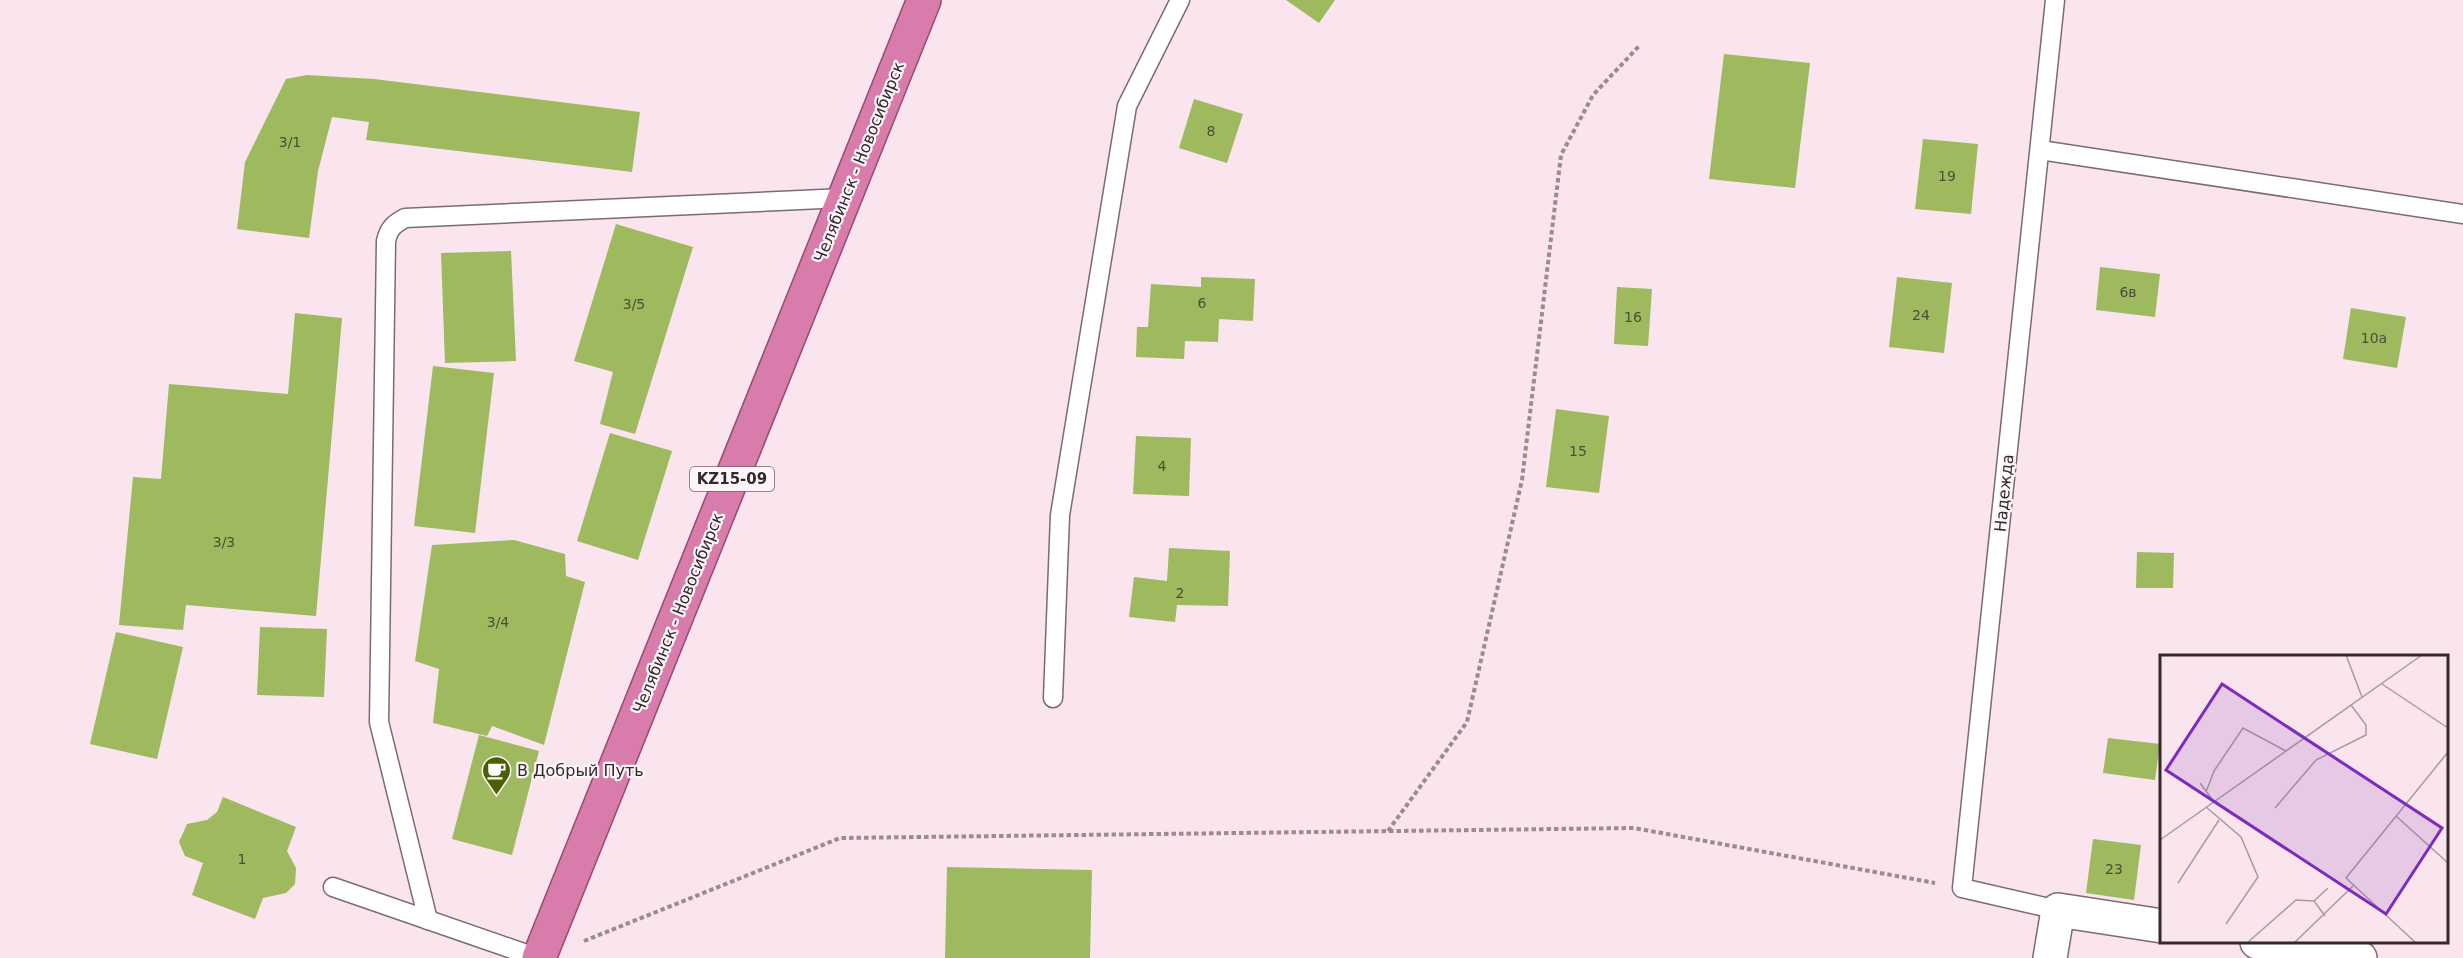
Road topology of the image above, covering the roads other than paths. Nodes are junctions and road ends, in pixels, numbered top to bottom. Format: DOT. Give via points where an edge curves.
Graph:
graph roads {
  1 [pos="924,0"];
  2 [pos="1180,0"];
  3 [pos="2055,0"];
  4 [pos="2040,150"];
  5 [pos="844,198"];
  6 [pos="2463,214"];
  7 [pos="1053,698"];
  8 [pos="333,887"];
  9 [pos="2058,910"];
  10 [pos="428,920"];
  11 [pos="2160,926"];
  12 [pos="2263,943"];
  13 [pos="538,958"];
  14 [pos="2050,958"];
  15 [pos="2360,958"];
  1 -- 5 [label="highway, Челябинск - Новосибирск / KZ15-09"];
  2 -- 7 [label="lane" via="1127,106 1060,515"];
  3 -- 4 [label="lane, Надежда"];
  4 -- 6 [label="lane"];
  4 -- 9 [label="lane, Надежда" via="1962,888"];
  5 -- 10 [label="lane" via="405,219 388,231 380,722"];
  5 -- 13 [label="highway, Челябинск - Новосибирск / KZ15-09"];
  8 -- 10 [label="lane"];
  9 -- 11 [label="street"];
  9 -- 14 [label="street"];
  10 -- 13 [label="lane"];
  12 -- 15 [label="street"];
}
